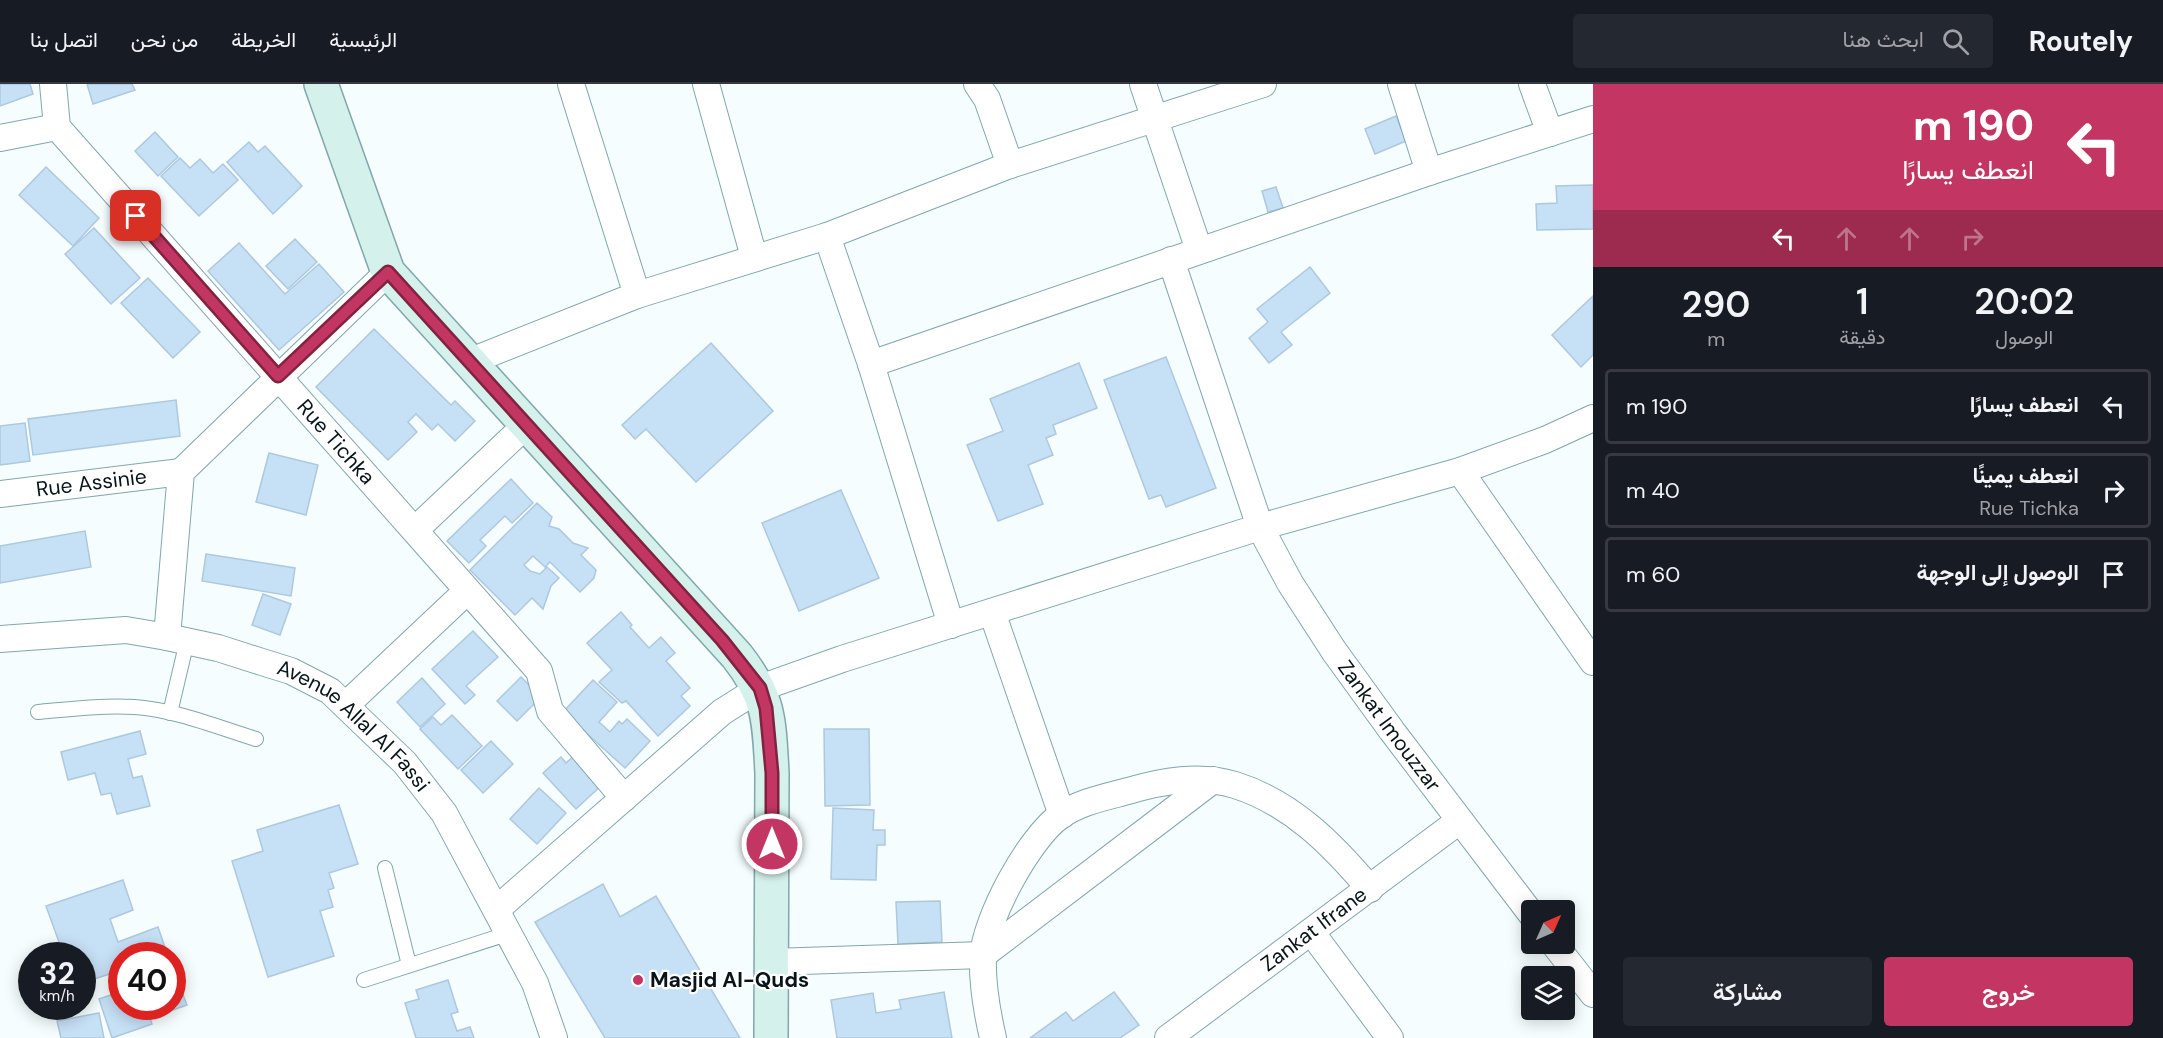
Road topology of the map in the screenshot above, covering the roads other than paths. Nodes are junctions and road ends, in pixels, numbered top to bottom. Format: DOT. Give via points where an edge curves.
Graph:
graph roads {
  1 [pos="53,84"];
  2 [pos="321,84"];
  3 [pos="706,84"];
  4 [pos="977,84"];
  5 [pos="1143,84"];
  6 [pos="1263,84"];
  7 [pos="1401,84"];
  8 [pos="1532,84"];
  9 [pos="576,85"];
  10 [pos="1593,119"];
  11 [pos="1154,120"];
  12 [pos="57,127"];
  13 [pos="1550,133"];
  14 [pos="0,138"];
  15 [pos="1010,165"];
  16 [pos="1429,171"];
  17 [pos="827,236"];
  18 [pos="1198,250"];
  19 [pos="754,257"];
  20 [pos="1171,260"];
  21 [pos="388,272"];
  22 [pos="637,295"];
  23 [pos="471,361"];
  24 [pos="871,363"];
  25 [pos="278,376"];
  26 [pos="1593,418"];
  27 [pos="528,424"];
  28 [pos="1460,471"];
  29 [pos="181,472"];
  30 [pos="0,494"];
  31 [pos="1260,528"];
  32 [pos="415,530"];
  33 [pos="467,591"];
  34 [pos="992,612"];
  35 [pos="951,625"];
  36 [pos="0,639"];
  37 [pos="177,639"];
  38 [pos="1593,662"];
  39 [pos="760,688"];
  40 [pos="346,705"];
  41 [pos="38,712"];
  42 [pos="170,712"];
  43 [pos="256,739"];
  44 [pos="1213,780"];
  45 [pos="624,798"];
  46 [pos="1062,815"];
  47 [pos="1459,821"];
  48 [pos="385,868"];
  49 [pos="1370,889"];
  50 [pos="1521,901"];
  51 [pos="497,909"];
  52 [pos="510,933"];
  53 [pos="1312,933"];
  54 [pos="1562,954"];
  55 [pos="983,955"];
  56 [pos="772,962"];
  57 [pos="409,965"];
  58 [pos="363,980"];
  59 [pos="1593,994"];
  60 [pos="554,1038"];
  61 [pos="771,1038"];
  62 [pos="993,1038"];
  63 [pos="1168,1038"];
  64 [pos="1390,1038"];
  1 -- 12 [label="street"];
  2 -- 21 [label="street"];
  3 -- 19 [label="street"];
  4 -- 15 [label="street" via="987,99"];
  5 -- 11 [label="street"];
  6 -- 11 [label="street"];
  7 -- 16 [label="street"];
  8 -- 13 [label="street"];
  9 -- 22 [label="street"];
  10 -- 13 [label="street"];
  11 -- 15 [label="street"];
  11 -- 18 [label="street"];
  12 -- 14 [label="street"];
  12 -- 25 [label="street, Rue Tichka"];
  13 -- 16 [label="street"];
  15 -- 17 [label="street"];
  16 -- 18 [label="street"];
  17 -- 19 [label="street"];
  17 -- 24 [label="street"];
  18 -- 20 [label="street"];
  19 -- 22 [label="street"];
  20 -- 24 [label="street"];
  20 -- 31 [label="street, Zankat Imouzzar"];
  21 -- 23 [label="street"];
  21 -- 25 [label="street"];
  22 -- 23 [label="street"];
  23 -- 27 [label="street"];
  24 -- 35 [label="street"];
  25 -- 29 [label="street"];
  25 -- 32 [label="street, Rue Tichka"];
  26 -- 28 [label="street"];
  27 -- 32 [label="street"];
  27 -- 39 [label="street" via="737,656"];
  28 -- 31 [label="street"];
  28 -- 38 [label="street"];
  29 -- 30 [label="street, Rue Assinie"];
  29 -- 37 [label="street"];
  31 -- 34 [label="street"];
  31 -- 47 [label="street, Zankat Imouzzar" via="1334,651"];
  32 -- 33 [label="street, Rue Tichka"];
  33 -- 40 [label="street"];
  33 -- 45 [label="street, Rue Tichka" via="539,671 550,711"];
  34 -- 35 [label="street"];
  34 -- 46 [label="street"];
  35 -- 39 [label="street"];
  36 -- 37 [label="street, Avenue Allal Al Fassi" via="126,630"];
  37 -- 40 [label="street, Avenue Allal Al Fassi" via="291,671 330,691"];
  37 -- 42 [label="lane"];
  39 -- 45 [label="street" via="722,712"];
  39 -- 56 [label="street" via="770,733 772,773"];
  40 -- 51 [label="street, Avenue Allal Al Fassi" via="424,784"];
  41 -- 42 [label="lane" via="103,707"];
  42 -- 43 [label="lane"];
  44 -- 46 [label="street" via="1152,784 1104,797"];
  44 -- 49 [label="street" via="1258,794 1295,815 1335,849"];
  44 -- 55 [label="street"];
  45 -- 51 [label="street"];
  46 -- 55 [label="street" via="1048,826 1008,885"];
  47 -- 49 [label="street, Zankat Ifrane"];
  47 -- 50 [label="street, Zankat Imouzzar"];
  48 -- 57 [label="lane"];
  49 -- 53 [label="street, Zankat Ifrane"];
  51 -- 52 [label="street, Avenue Allal Al Fassi"];
  52 -- 57 [label="lane"];
  52 -- 60 [label="street, Avenue Allal Al Fassi" via="535,983"];
  53 -- 63 [label="street, Zankat Ifrane"];
  53 -- 64 [label="street"];
  54 -- 59 [label="street"];
  55 -- 56 [label="street"];
  55 -- 62 [label="street"];
  56 -- 61 [label="street"];
  57 -- 58 [label="lane"];
}
